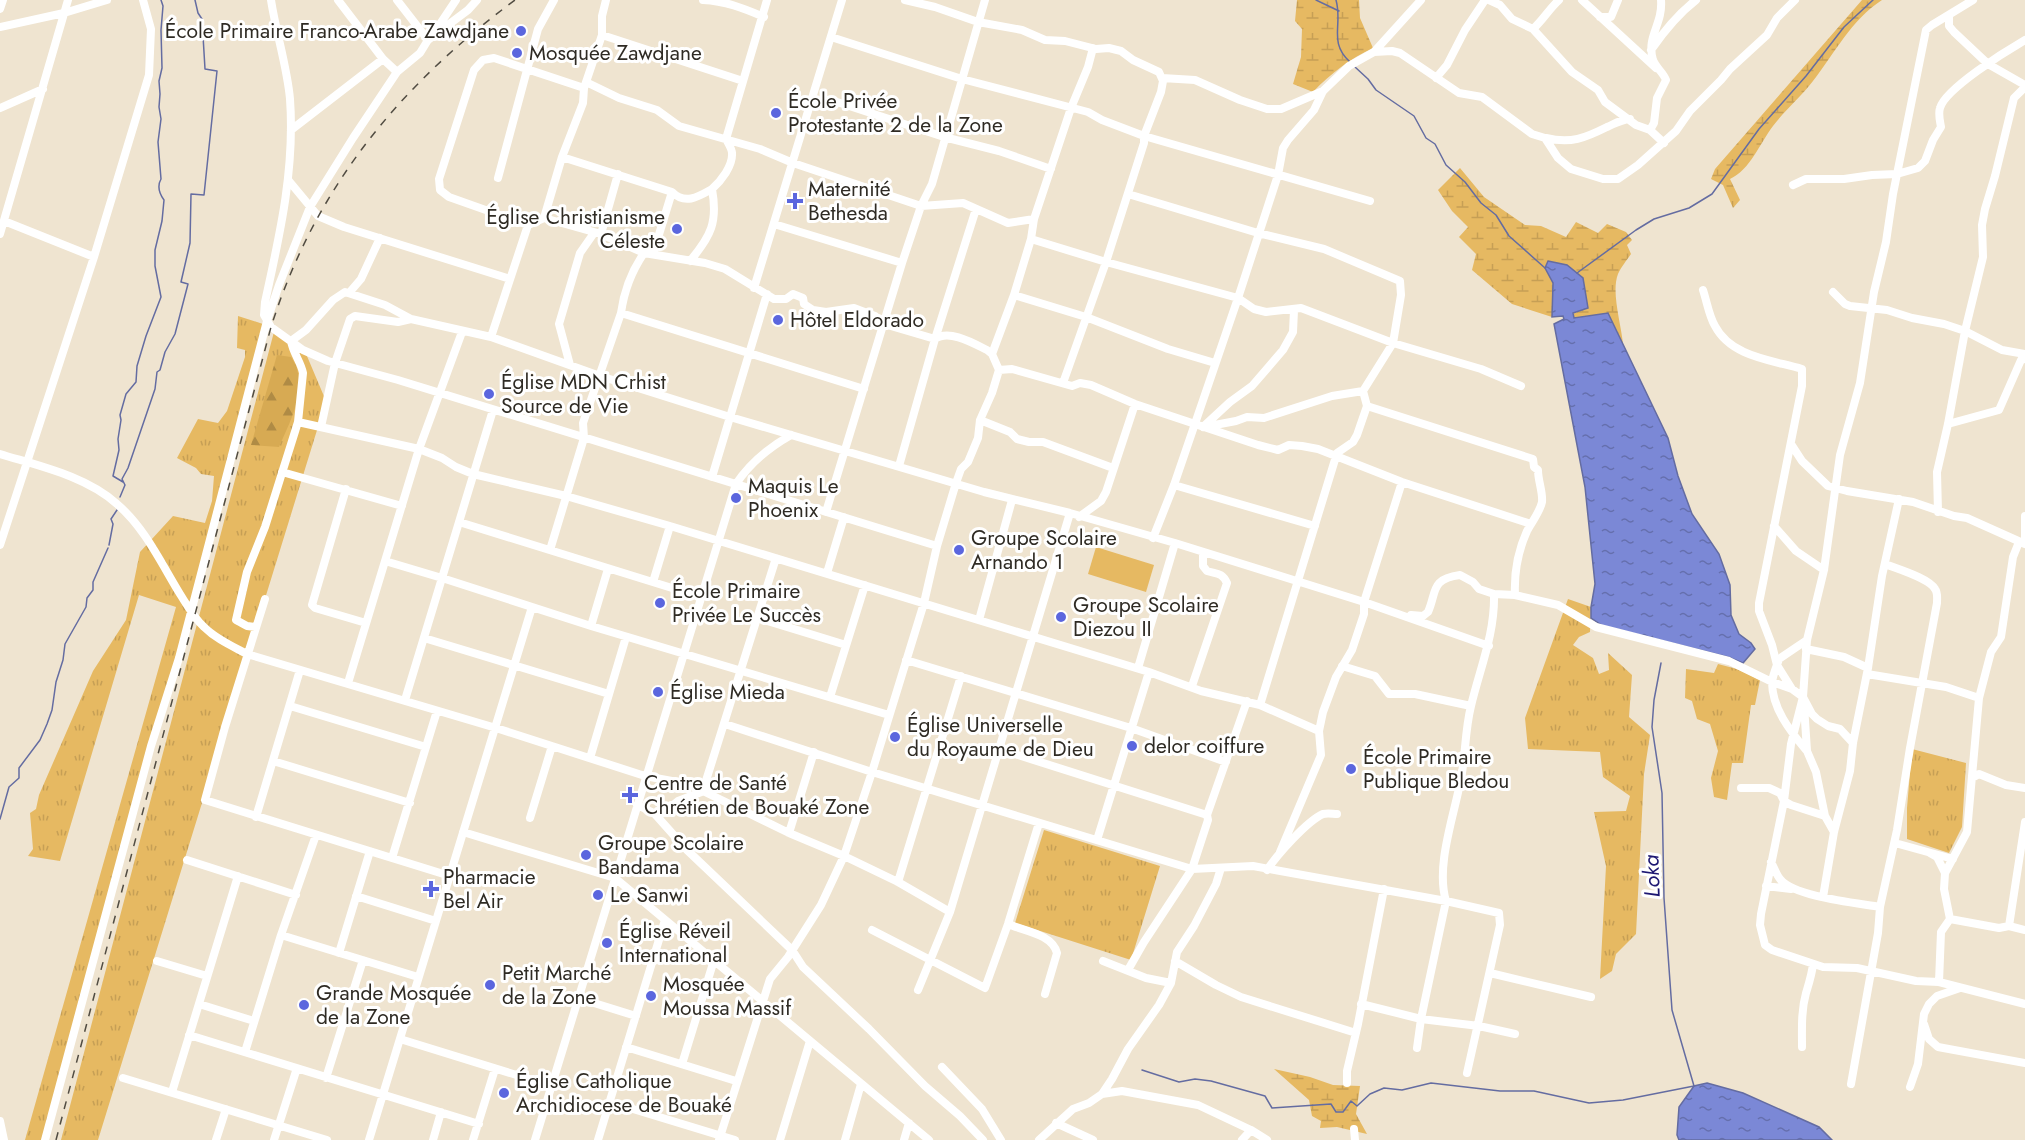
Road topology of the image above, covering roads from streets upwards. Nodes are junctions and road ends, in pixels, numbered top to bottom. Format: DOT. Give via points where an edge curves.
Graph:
graph roads {
  1 [pos="3,0"];
  2 [pos="68,0"];
  3 [pos="107,0"];
  4 [pos="143,0"];
  5 [pos="271,0"];
  6 [pos="338,0"];
  7 [pos="397,0"];
  8 [pos="456,0"];
  9 [pos="477,0"];
  10 [pos="554,0"];
  11 [pos="606,0"];
  12 [pos="703,0"];
  13 [pos="768,0"];
  14 [pos="843,0"];
  15 [pos="905,0"];
  16 [pos="986,0"];
  17 [pos="1421,0"];
  18 [pos="1485,0"];
  19 [pos="1489,0"];
  20 [pos="1559,0"];
  21 [pos="1582,0"];
  22 [pos="1618,0"];
  23 [pos="1661,0"];
  24 [pos="1696,0"];
  25 [pos="1795,0"];
  26 [pos="1973,0"];
  27 [pos="0,9"];
  28 [pos="64,12"];
  29 [pos="1949,15"];
  30 [pos="764,17"];
  31 [pos="1600,17"];
  32 [pos="978,22"];
  33 [pos="0,27"];
  34 [pos="1533,29"];
  35 [pos="602,35"];
  36 [pos="831,37"];
  37 [pos="430,39"];
  38 [pos="2025,40"];
  39 [pos="1093,48"];
  40 [pos="1635,49"];
  41 [pos="1651,50"];
  42 [pos="1374,52"];
  43 [pos="382,59"];
  44 [pos="1988,64"];
  45 [pos="527,69"];
  46 [pos="1658,69"];
  47 [pos="397,72"];
  48 [pos="1162,78"];
  49 [pos="1436,78"];
  50 [pos="962,79"];
  51 [pos="743,81"];
  52 [pos="585,85"];
  53 [pos="2025,86"];
  54 [pos="43,89"];
  55 [pos="1323,91"];
  56 [pos="809,104"];
  57 [pos="0,108"];
  58 [pos="1071,108"];
  59 [pos="1630,119"];
  60 [pos="291,130"];
  61 [pos="1650,130"];
  62 [pos="1144,136"];
  63 [pos="944,137"];
  64 [pos="1545,138"];
  65 [pos="726,139"];
  66 [pos="1664,142"];
  67 [pos="562,157"];
  68 [pos="793,163"];
  69 [pos="1051,169"];
  70 [pos="618,174"];
  71 [pos="1897,174"];
  72 [pos="1278,175"];
  73 [pos="498,178"];
  74 [pos="289,181"];
  75 [pos="1793,185"];
  76 [pos="712,189"];
  77 [pos="672,192"];
  78 [pos="1128,194"];
  79 [pos="1370,201"];
  80 [pos="921,206"];
  81 [pos="310,207"];
  82 [pos="976,209"];
  83 [pos="544,218"];
  84 [pos="1034,219"];
  85 [pos="4,221"];
  86 [pos="774,224"];
  87 [pos="528,225"];
  88 [pos="1258,233"];
  89 [pos="0,234"];
  90 [pos="598,234"];
  91 [pos="380,238"];
  92 [pos="1031,239"];
  93 [pos="644,253"];
  94 [pos="653,254"];
  95 [pos="94,257"];
  96 [pos="690,261"];
  97 [pos="1106,262"];
  98 [pos="902,263"];
  99 [pos="510,279"];
  100 [pos="754,288"];
  101 [pos="1703,290"];
  102 [pos="349,292"];
  103 [pos="1833,292"];
  104 [pos="767,294"];
  105 [pos="1014,295"];
  106 [pos="1238,298"];
  107 [pos="1872,309"];
  108 [pos="1294,310"];
  109 [pos="621,313"];
  110 [pos="1086,317"];
  111 [pos="411,319"];
  112 [pos="267,321"];
  113 [pos="884,324"];
  114 [pos="462,332"];
  115 [pos="1965,332"];
  116 [pos="491,337"];
  117 [pos="935,339"];
  118 [pos="291,341"];
  119 [pos="1393,344"];
  120 [pos="749,354"];
  121 [pos="992,354"];
  122 [pos="2025,354"];
  123 [pos="2025,359"];
  124 [pos="335,363"];
  125 [pos="1215,363"];
  126 [pos="570,365"];
  127 [pos="999,370"];
  128 [pos="600,376"];
  129 [pos="1063,383"];
  130 [pos="1521,386"];
  131 [pos="864,389"];
  132 [pos="1363,391"];
  133 [pos="441,394"];
  134 [pos="1135,404"];
  135 [pos="1367,406"];
  136 [pos="493,410"];
  137 [pos="730,417"];
  138 [pos="980,420"];
  139 [pos="298,422"];
  140 [pos="1948,424"];
  141 [pos="1198,426"];
  142 [pos="321,427"];
  143 [pos="791,435"];
  144 [pos="584,438"];
  145 [pos="1791,444"];
  146 [pos="419,449"];
  147 [pos="845,451"];
  148 [pos="0,454"];
  149 [pos="1336,457"];
  150 [pos="27,462"];
  151 [pos="899,466"];
  152 [pos="1113,468"];
  153 [pos="282,472"];
  154 [pos="473,474"];
  155 [pos="712,477"];
  156 [pos="1402,482"];
  157 [pos="956,483"];
  158 [pos="736,484"];
  159 [pos="1174,485"];
  160 [pos="1836,488"];
  161 [pos="346,489"];
  162 [pos="566,496"];
  163 [pos="1899,499"];
  164 [pos="1012,500"];
  165 [pos="402,506"];
  166 [pos="826,512"];
  167 [pos="1938,512"];
  168 [pos="1070,513"];
  169 [pos="2025,516"];
  170 [pos="844,517"];
  171 [pos="1079,517"];
  172 [pos="459,522"];
  173 [pos="1531,524"];
  174 [pos="670,525"];
  175 [pos="1315,526"];
  176 [pos="1774,526"];
  177 [pos="1153,538"];
  178 [pos="718,540"];
  179 [pos="1175,543"];
  180 [pos="2023,543"];
  181 [pos="0,545"];
  182 [pos="937,546"];
  183 [pos="549,550"];
  184 [pos="1203,552"];
  185 [pos="776,558"];
  186 [pos="385,561"];
  187 [pos="1886,564"];
  188 [pos="608,569"];
  189 [pos="1824,570"];
  190 [pos="827,573"];
  191 [pos="442,578"];
  192 [pos="1514,581"];
  193 [pos="653,582"];
  194 [pos="1298,583"];
  195 [pos="865,585"];
  196 [pos="1497,594"];
  197 [pos="1515,595"];
  198 [pos="701,597"];
  199 [pos="265,599"];
  200 [pos="1364,602"];
  201 [pos="924,603"];
  202 [pos="532,607"];
  203 [pos="191,611"];
  204 [pos="1400,615"];
  205 [pos="758,618"];
  206 [pos="979,620"];
  207 [pos="366,622"];
  208 [pos="591,626"];
  209 [pos="255,627"];
  210 [pos="1034,636"];
  211 [pos="627,637"];
  212 [pos="424,638"];
  213 [pos="846,645"];
  214 [pos="1489,645"];
  215 [pos="1806,645"];
  216 [pos="247,654"];
  217 [pos="684,654"];
  218 [pos="906,660"];
  219 [pos="514,665"];
  220 [pos="1777,665"];
  221 [pos="1342,666"];
  222 [pos="1138,668"];
  223 [pos="300,670"];
  224 [pos="741,671"];
  225 [pos="1868,671"];
  226 [pos="1149,672"];
  227 [pos="961,676"];
  228 [pos="1772,682"];
  229 [pos="1922,682"];
  230 [pos="348,683"];
  231 [pos="1192,686"];
  232 [pos="1792,689"];
  233 [pos="1017,693"];
  234 [pos="609,694"];
  235 [pos="830,697"];
  236 [pos="1803,697"];
  237 [pos="1979,698"];
  238 [pos="405,700"];
  239 [pos="1247,701"];
  240 [pos="1260,705"];
  241 [pos="290,706"];
  242 [pos="1471,706"];
  243 [pos="437,711"];
  244 [pos="889,715"];
  245 [pos="725,724"];
  246 [pos="496,728"];
  247 [pos="1131,728"];
  248 [pos="1319,731"];
  249 [pos="1793,734"];
  250 [pos="1853,743"];
  251 [pos="552,746"];
  252 [pos="426,747"];
  253 [pos="999,749"];
  254 [pos="1807,751"];
  255 [pos="814,752"];
  256 [pos="590,758"];
  257 [pos="273,761"];
  258 [pos="1226,762"];
  259 [pos="872,772"];
  260 [pos="645,776"];
  261 [pos="1972,778"];
  262 [pos="1114,784"];
  263 [pos="1741,788"];
  264 [pos="2025,788"];
  265 [pos="704,789"];
  266 [pos="927,789"];
  267 [pos="1784,801"];
  268 [pos="410,803"];
  269 [pos="638,805"];
  270 [pos="982,806"];
  271 [pos="1337,814"];
  272 [pos="1207,815"];
  273 [pos="1825,816"];
  274 [pos="658,817"];
  275 [pos="256,818"];
  276 [pos="530,818"];
  277 [pos="2025,822"];
  278 [pos="1039,823"];
  279 [pos="463,832"];
  280 [pos="1834,832"];
  281 [pos="789,833"];
  282 [pos="316,835"];
  283 [pos="1097,840"];
  284 [pos="1895,843"];
  285 [pos="1926,850"];
  286 [pos="370,851"];
  287 [pos="1280,852"];
  288 [pos="844,856"];
  289 [pos="392,858"];
  290 [pos="1953,859"];
  291 [pos="187,860"];
  292 [pos="1771,862"];
  293 [pos="1192,868"];
  294 [pos="1221,868"];
  295 [pos="1267,870"];
  296 [pos="1945,873"];
  297 [pos="238,876"];
  298 [pos="450,876"];
  299 [pos="615,878"];
  300 [pos="898,882"];
  301 [pos="1766,886"];
  302 [pos="1384,889"];
  303 [pos="1796,889"];
  304 [pos="296,895"];
  305 [pos="356,896"];
  306 [pos="1823,897"];
  307 [pos="1446,901"];
  308 [pos="1880,907"];
  309 [pos="950,912"];
  310 [pos="1950,919"];
  311 [pos="665,920"];
  312 [pos="436,921"];
  313 [pos="1008,924"];
  314 [pos="2009,926"];
  315 [pos="872,930"];
  316 [pos="2025,930"];
  317 [pos="281,935"];
  318 [pos="792,950"];
  319 [pos="339,953"];
  320 [pos="363,960"];
  321 [pos="714,960"];
  322 [pos="157,961"];
  323 [pos="1103,961"];
  324 [pos="1175,961"];
  325 [pos="930,962"];
  326 [pos="1812,964"];
  327 [pos="1128,970"];
  328 [pos="1871,970"];
  329 [pos="1490,973"];
  330 [pos="207,976"];
  331 [pos="418,977"];
  332 [pos="1939,982"];
  333 [pos="1172,983"];
  334 [pos="1961,987"];
  335 [pos="918,990"];
  336 [pos="1045,994"];
  337 [pos="1591,997"];
  338 [pos="578,998"];
  339 [pos="763,1002"];
  340 [pos="199,1004"];
  341 [pos="1361,1004"];
  342 [pos="2025,1004"];
  343 [pos="636,1016"];
  344 [pos="1421,1019"];
  345 [pos="254,1021"];
  346 [pos="1924,1023"];
  347 [pos="1479,1026"];
  348 [pos="1356,1033"];
  349 [pos="1515,1034"];
  350 [pos="189,1035"];
  351 [pos="400,1039"];
  352 [pos="810,1041"];
  353 [pos="626,1047"];
  354 [pos="1802,1047"];
  355 [pos="1938,1047"];
  356 [pos="1417,1048"];
  357 [pos="1920,1048"];
  358 [pos="245,1052"];
  359 [pos="2025,1062"];
  360 [pos="682,1064"];
  361 [pos="942,1067"];
  362 [pos="297,1068"];
  363 [pos="495,1068"];
  364 [pos="1467,1073"];
  365 [pos="123,1077"];
  366 [pos="326,1078"];
  367 [pos="736,1081"];
  368 [pos="1347,1083"];
  369 [pos="861,1084"];
  370 [pos="1851,1084"];
  371 [pos="552,1086"];
  372 [pos="1910,1088"];
  373 [pos="172,1092"];
  374 [pos="1102,1094"];
  375 [pos="382,1096"];
  376 [pos="610,1101"];
  377 [pos="226,1109"];
  378 [pos="441,1112"];
  379 [pos="0,1121"];
  380 [pos="1056,1123"];
  381 [pos="478,1124"];
  382 [pos="909,1124"];
  383 [pos="279,1125"];
  384 [pos="1354,1129"];
  385 [pos="1251,1130"];
  386 [pos="720,1138"];
  387 [pos="4,1140"];
  388 [pos="45,1140"];
  389 [pos="216,1140"];
  390 [pos="274,1140"];
  391 [pos="327,1140"];
  392 [pos="369,1140"];
  393 [pos="433,1140"];
  394 [pos="474,1140"];
  395 [pos="535,1140"];
  396 [pos="598,1140"];
  397 [pos="735,1140"];
  398 [pos="780,1140"];
  399 [pos="845,1140"];
  400 [pos="904,1140"];
  401 [pos="929,1140"];
  402 [pos="983,1140"];
  403 [pos="1001,1140"];
  404 [pos="1040,1140"];
  405 [pos="1093,1140"];
  406 [pos="1242,1140"];
  407 [pos="1267,1140"];
  408 [pos="1355,1140"];
  1 -- 27 [label="street"];
  2 -- 28 [label="street"];
  3 -- 28 [label="street"];
  4 -- 95 [label="street" via="151,28 149,75"];
  5 -- 60 [label="street" via="290,96"];
  6 -- 43 [label="street"];
  7 -- 37 [label="street"];
  8 -- 37 [label="street"];
  9 -- 37 [label="street"];
  10 -- 45 [label="street" via="538,29"];
  11 -- 35 [label="street"];
  12 -- 30 [label="street" via="738,6"];
  13 -- 30 [label="street"];
  14 -- 36 [label="street"];
  15 -- 32 [label="street"];
  16 -- 32 [label="street"];
  17 -- 42 [label="street"];
  18 -- 49 [label="street"];
  19 -- 34 [label="street" via="1500,5 1512,19"];
  20 -- 34 [label="street"];
  21 -- 31 [label="street"];
  22 -- 31 [label="street" via="1611,17"];
  23 -- 41 [label="street"];
  24 -- 41 [label="street" via="1682,11"];
  25 -- 66 [label="street" via="1767,35 1730,69"];
  26 -- 29 [label="street"];
  28 -- 33 [label="street"];
  28 -- 54 [label="street"];
  29 -- 44 [label="street" via="1949,26"];
  29 -- 71 [label="street" via="1926,30"];
  30 -- 51 [label="street"];
  31 -- 40 [label="street"];
  32 -- 39 [label="street"];
  32 -- 50 [label="street"];
  34 -- 59 [label="street" via="1572,72"];
  35 -- 51 [label="street"];
  35 -- 52 [label="street"];
  36 -- 50 [label="street"];
  36 -- 56 [label="street"];
  37 -- 47 [label="street"];
  38 -- 44 [label="street"];
  39 -- 48 [label="street" via="1121,51 1159,72"];
  39 -- 58 [label="street"];
  40 -- 41 [label="street"];
  40 -- 46 [label="street"];
  41 -- 46 [label="street"];
  42 -- 49 [label="street" via="1400,53"];
  42 -- 55 [label="street" via="1349,66"];
  43 -- 47 [label="street"];
  43 -- 60 [label="street"];
  44 -- 53 [label="street"];
  44 -- 71 [label="street" via="1941,105 1941,127 1925,161 1918,168"];
  45 -- 52 [label="street"];
  45 -- 73 [label="street"];
  45 -- 87 [label="street" via="494,58 478,63 439,185 444,195"];
  46 -- 61 [label="street" via="1666,80 1657,98"];
  47 -- 81 [label="street"];
  48 -- 55 [label="street" via="1195,80 1267,109 1281,110"];
  48 -- 62 [label="street" via="1161,92"];
  49 -- 64 [label="street" via="1459,93 1482,97 1532,134"];
  50 -- 58 [label="street"];
  50 -- 63 [label="street"];
  51 -- 65 [label="street"];
  52 -- 65 [label="street" via="657,110 680,126"];
  52 -- 67 [label="street" via="583,103"];
  53 -- 115 [label="street" via="2014,98 1985,209 1983,257"];
  54 -- 57 [label="street"];
  54 -- 85 [label="street"];
  55 -- 72 [label="street" via="1314,110 1283,148"];
  56 -- 63 [label="street" via="831,100"];
  56 -- 68 [label="street"];
  58 -- 62 [label="street"];
  58 -- 69 [label="street"];
  59 -- 61 [label="street"];
  59 -- 64 [label="street" via="1619,120 1580,139 1561,142"];
  60 -- 74 [label="street"];
  61 -- 66 [label="street"];
  62 -- 72 [label="street"];
  62 -- 78 [label="street"];
  63 -- 69 [label="street"];
  63 -- 80 [label="street" via="932,184"];
  64 -- 66 [label="street" via="1571,169 1611,180 1638,165"];
  65 -- 68 [label="street"];
  65 -- 76 [label="street" via="732,153 729,166"];
  67 -- 70 [label="street"];
  67 -- 83 [label="street"];
  68 -- 80 [label="street"];
  68 -- 86 [label="street"];
  69 -- 84 [label="street"];
  70 -- 77 [label="street"];
  70 -- 90 [label="street"];
  71 -- 75 [label="street" via="1806,179"];
  71 -- 107 [label="street"];
  72 -- 79 [label="street"];
  72 -- 88 [label="street"];
  74 -- 81 [label="street"];
  74 -- 112 [label="street" via="265,302"];
  76 -- 77 [label="street" via="685,200"];
  76 -- 96 [label="street" via="714,222 706,243"];
  77 -- 94 [label="street"];
  78 -- 88 [label="street"];
  78 -- 97 [label="street"];
  80 -- 82 [label="street" via="963,203"];
  80 -- 98 [label="street"];
  81 -- 91 [label="street" via="318,216"];
  81 -- 112 [label="street"];
  82 -- 84 [label="street" via="1008,223"];
  82 -- 117 [label="street"];
  83 -- 87 [label="street"];
  83 -- 90 [label="street"];
  84 -- 92 [label="street"];
  85 -- 89 [label="street"];
  85 -- 95 [label="street"];
  86 -- 98 [label="street"];
  86 -- 100 [label="street"];
  87 -- 99 [label="street"];
  88 -- 106 [label="street"];
  88 -- 119 [label="street" via="1324,249 1400,281"];
  90 -- 93 [label="street"];
  90 -- 126 [label="street" via="580,253 559,324"];
  91 -- 99 [label="street"];
  91 -- 102 [label="street" via="361,279"];
  92 -- 97 [label="street"];
  92 -- 105 [label="street"];
  93 -- 94 [label="street"];
  93 -- 109 [label="street" via="630,279"];
  94 -- 96 [label="street"];
  95 -- 150 [label="street"];
  96 -- 100 [label="street" via="724,269"];
  97 -- 106 [label="street"];
  97 -- 110 [label="street"];
  98 -- 113 [label="street"];
  99 -- 116 [label="street"];
  100 -- 104 [label="street"];
  101 -- 145 [label="street" via="1714,326 1730,344 1758,358 1802,369"];
  102 -- 111 [label="street"];
  102 -- 118 [label="street" via="333,300 319,319"];
  103 -- 107 [label="street" via="1845,304"];
  104 -- 113 [label="street" via="774,299 786,299 794,294 813,310 854,308 876,316"];
  104 -- 120 [label="street"];
  105 -- 110 [label="street"];
  105 -- 121 [label="street"];
  106 -- 108 [label="street" via="1266,312"];
  106 -- 125 [label="street"];
  107 -- 115 [label="street"];
  107 -- 160 [label="street"];
  108 -- 119 [label="street" via="1301,308"];
  108 -- 141 [label="street" via="1293,332 1283,350 1252,386"];
  109 -- 120 [label="street"];
  109 -- 128 [label="street"];
  110 -- 125 [label="street"];
  110 -- 129 [label="street"];
  111 -- 114 [label="street"];
  111 -- 124 [label="street" via="398,322 352,316"];
  112 -- 118 [label="street"];
  112 -- 203 [label="street"];
  113 -- 117 [label="street"];
  113 -- 131 [label="street"];
  114 -- 116 [label="street"];
  114 -- 133 [label="street"];
  115 -- 122 [label="street" via="2002,350"];
  115 -- 140 [label="street"];
  116 -- 126 [label="street"];
  117 -- 121 [label="street" via="950,335"];
  117 -- 151 [label="street"];
  118 -- 124 [label="street" via="317,358"];
  118 -- 139 [label="street" via="303,373"];
  119 -- 130 [label="street" via="1481,369"];
  119 -- 132 [label="street"];
  120 -- 131 [label="street"];
  120 -- 137 [label="street"];
  121 -- 127 [label="street"];
  123 -- 140 [label="street" via="2021,360 1999,410"];
  124 -- 133 [label="street"];
  124 -- 142 [label="street"];
  125 -- 141 [label="street"];
  126 -- 128 [label="street"];
  127 -- 129 [label="street" via="1012,369"];
  127 -- 138 [label="street"];
  128 -- 137 [label="street"];
  128 -- 144 [label="street" via="583,423"];
  129 -- 134 [label="street" via="1091,385"];
  131 -- 147 [label="street"];
  132 -- 135 [label="street"];
  132 -- 141 [label="street" via="1332,396 1264,418 1247,417"];
  133 -- 136 [label="street"];
  133 -- 146 [label="street"];
  134 -- 141 [label="street"];
  134 -- 152 [label="street"];
  135 -- 149 [label="street" via="1356,438"];
  135 -- 173 [label="street" via="1533,459 1542,504"];
  136 -- 144 [label="street"];
  136 -- 154 [label="street"];
  137 -- 143 [label="street"];
  137 -- 155 [label="street"];
  138 -- 152 [label="street" via="1010,432 1017,439 1043,442"];
  138 -- 157 [label="street" via="978,438"];
  139 -- 142 [label="street"];
  139 -- 153 [label="street"];
  140 -- 167 [label="street" via="1937,472"];
  141 -- 149 [label="street" via="1278,450 1302,446"];
  141 -- 159 [label="street"];
  142 -- 146 [label="street"];
  143 -- 147 [label="street"];
  143 -- 158 [label="street" via="748,466"];
  144 -- 155 [label="street"];
  144 -- 162 [label="street"];
  145 -- 160 [label="street" via="1820,481"];
  145 -- 176 [label="street"];
  146 -- 154 [label="street"];
  146 -- 165 [label="street"];
  147 -- 151 [label="street"];
  147 -- 166 [label="street"];
  148 -- 150 [label="street"];
  149 -- 156 [label="street"];
  149 -- 175 [label="street"];
  150 -- 181 [label="street"];
  150 -- 203 [label="street" via="80,481 117,503 143,533"];
  151 -- 157 [label="street"];
  152 -- 171 [label="street" via="1101,501"];
  153 -- 161 [label="street"];
  153 -- 209 [label="street" via="247,572 236,620"];
  154 -- 162 [label="street"];
  154 -- 172 [label="street"];
  155 -- 158 [label="street"];
  156 -- 173 [label="street"];
  156 -- 200 [label="street"];
  157 -- 164 [label="street"];
  157 -- 182 [label="street"];
  158 -- 166 [label="street"];
  158 -- 178 [label="street"];
  159 -- 175 [label="street"];
  159 -- 177 [label="street"];
  160 -- 163 [label="street"];
  160 -- 189 [label="street"];
  161 -- 165 [label="street"];
  161 -- 207 [label="street" via="312,605"];
  162 -- 174 [label="street"];
  162 -- 183 [label="street"];
  163 -- 167 [label="street"];
  163 -- 187 [label="street"];
  164 -- 168 [label="street"];
  164 -- 206 [label="street"];
  165 -- 186 [label="street"];
  166 -- 170 [label="street"];
  167 -- 180 [label="street" via="1978,521"];
  168 -- 171 [label="street"];
  168 -- 210 [label="street"];
  169 -- 180 [label="street"];
  170 -- 182 [label="street"];
  170 -- 190 [label="street"];
  171 -- 177 [label="street"];
  172 -- 183 [label="street"];
  172 -- 191 [label="street"];
  173 -- 192 [label="street"];
  174 -- 178 [label="street"];
  174 -- 193 [label="street"];
  175 -- 194 [label="street"];
  176 -- 189 [label="street" via="1796,551"];
  176 -- 220 [label="street" via="1759,611"];
  177 -- 179 [label="street"];
  178 -- 185 [label="street"];
  178 -- 198 [label="street"];
  179 -- 184 [label="street"];
  179 -- 222 [label="street"];
  180 -- 237 [label="street" via="2013,557 2001,637 1991,652"];
  182 -- 201 [label="street"];
  183 -- 188 [label="street"];
  184 -- 194 [label="street"];
  184 -- 231 [label="street" via="1203,566 1207,571 1217,572 1227,583"];
  185 -- 190 [label="street"];
  185 -- 205 [label="street"];
  186 -- 191 [label="street"];
  186 -- 207 [label="street"];
  187 -- 225 [label="street"];
  187 -- 229 [label="street" via="1934,585 1937,592"];
  188 -- 193 [label="street"];
  188 -- 208 [label="street"];
  189 -- 215 [label="street"];
  190 -- 195 [label="street"];
  191 -- 202 [label="street"];
  191 -- 212 [label="street"];
  192 -- 196 [label="street"];
  192 -- 197 [label="street"];
  193 -- 198 [label="street"];
  194 -- 200 [label="street"];
  194 -- 240 [label="street"];
  195 -- 201 [label="street"];
  195 -- 213 [label="street"];
  196 -- 197 [label="street"];
  196 -- 204 [label="street" via="1479,589 1464,576 1454,575 1435,586 1428,612 1423,616"];
  196 -- 214 [label="street"];
  197 -- 228 [label="street" via="1558,605 1596,627 1729,661"];
  198 -- 217 [label="street"];
  199 -- 209 [label="street"];
  200 -- 204 [label="street"];
  200 -- 221 [label="street" via="1361,627"];
  201 -- 206 [label="street"];
  201 -- 218 [label="street"];
  202 -- 208 [label="street"];
  202 -- 219 [label="street"];
  203 -- 216 [label="street" via="215,636"];
  203 -- 388 [label="street"];
  204 -- 214 [label="street"];
  205 -- 213 [label="street"];
  205 -- 224 [label="street"];
  206 -- 210 [label="street"];
  207 -- 230 [label="street"];
  208 -- 211 [label="street"];
  209 -- 216 [label="street"];
  210 -- 222 [label="street"];
  210 -- 233 [label="street"];
  211 -- 217 [label="street"];
  211 -- 234 [label="street"];
  212 -- 219 [label="street"];
  212 -- 238 [label="street"];
  213 -- 235 [label="street"];
  214 -- 242 [label="street"];
  215 -- 220 [label="street" via="1783,655"];
  215 -- 225 [label="street" via="1844,657"];
  215 -- 236 [label="street"];
  216 -- 223 [label="street"];
  216 -- 275 [label="street" via="204,799"];
  217 -- 224 [label="street"];
  217 -- 260 [label="street"];
  218 -- 227 [label="street"];
  218 -- 244 [label="street"];
  219 -- 234 [label="street"];
  219 -- 246 [label="street"];
  220 -- 228 [label="street"];
  220 -- 232 [label="street"];
  221 -- 242 [label="street" via="1375,676 1389,694 1415,694"];
  221 -- 248 [label="street"];
  222 -- 226 [label="street"];
  223 -- 230 [label="street"];
  223 -- 241 [label="street"];
  224 -- 235 [label="street"];
  224 -- 245 [label="street"];
  225 -- 229 [label="street"];
  225 -- 250 [label="street"];
  226 -- 231 [label="street"];
  226 -- 247 [label="street"];
  227 -- 233 [label="street"];
  227 -- 266 [label="street"];
  228 -- 232 [label="street"];
  228 -- 249 [label="street" via="1778,709"];
  229 -- 237 [label="street"];
  229 -- 284 [label="street"];
  230 -- 238 [label="street"];
  231 -- 239 [label="street"];
  232 -- 236 [label="street"];
  233 -- 247 [label="street"];
  233 -- 253 [label="street"];
  234 -- 256 [label="street"];
  235 -- 244 [label="street"];
  236 -- 249 [label="street"];
  236 -- 250 [label="street" via="1816,719 1840,729"];
  236 -- 254 [label="street"];
  237 -- 261 [label="street"];
  238 -- 243 [label="street"];
  239 -- 240 [label="street"];
  239 -- 258 [label="street"];
  240 -- 248 [label="street"];
  241 -- 252 [label="street"];
  241 -- 257 [label="street"];
  242 -- 307 [label="street" via="1465,760 1442,871"];
  243 -- 246 [label="street"];
  243 -- 252 [label="street"];
  244 -- 259 [label="street"];
  245 -- 255 [label="street"];
  245 -- 265 [label="street"];
  246 -- 251 [label="street"];
  246 -- 279 [label="street"];
  247 -- 258 [label="street"];
  247 -- 262 [label="street"];
  248 -- 287 [label="street" via="1321,755"];
  249 -- 254 [label="street"];
  249 -- 267 [label="street"];
  250 -- 280 [label="street"];
  251 -- 256 [label="street"];
  251 -- 276 [label="street"];
  252 -- 268 [label="street"];
  253 -- 262 [label="street"];
  253 -- 270 [label="street"];
  254 -- 273 [label="street" via="1816,772"];
  255 -- 259 [label="street"];
  255 -- 281 [label="street"];
  256 -- 260 [label="street"];
  257 -- 268 [label="street"];
  257 -- 275 [label="street"];
  258 -- 272 [label="street"];
  259 -- 266 [label="street"];
  259 -- 288 [label="street"];
  260 -- 265 [label="street"];
  260 -- 269 [label="street"];
  261 -- 264 [label="street" via="1979,774"];
  261 -- 290 [label="street" via="1966,832"];
  262 -- 272 [label="street"];
  262 -- 283 [label="street"];
  263 -- 267 [label="street" via="1769,788 1780,793"];
  265 -- 274 [label="street" via="678,801"];
  265 -- 281 [label="street" via="709,796"];
  266 -- 270 [label="street"];
  266 -- 300 [label="street"];
  267 -- 273 [label="street"];
  267 -- 292 [label="street"];
  268 -- 289 [label="street"];
  269 -- 274 [label="street"];
  269 -- 299 [label="street"];
  270 -- 278 [label="street"];
  270 -- 309 [label="street"];
  271 -- 287 [label="street" via="1323,814"];
  272 -- 293 [label="street"];
  273 -- 280 [label="street"];
  274 -- 318 [label="street"];
  275 -- 282 [label="street"];
  277 -- 314 [label="street"];
  278 -- 283 [label="street"];
  278 -- 313 [label="street"];
  279 -- 298 [label="street"];
  279 -- 299 [label="street"];
  280 -- 306 [label="street"];
  281 -- 288 [label="street"];
  282 -- 286 [label="street"];
  282 -- 304 [label="street"];
  283 -- 293 [label="street"];
  284 -- 285 [label="street"];
  284 -- 308 [label="street"];
  285 -- 290 [label="street"];
  285 -- 296 [label="street" via="1937,857"];
  286 -- 289 [label="street"];
  286 -- 305 [label="street"];
  287 -- 295 [label="street"];
  288 -- 300 [label="street"];
  288 -- 318 [label="street" via="821,906"];
  289 -- 298 [label="street"];
  290 -- 296 [label="street"];
  291 -- 297 [label="street"];
  292 -- 301 [label="street"];
  292 -- 303 [label="street" via="1780,879"];
  293 -- 294 [label="street"];
  293 -- 327 [label="street"];
  294 -- 295 [label="street" via="1253,866"];
  294 -- 324 [label="street"];
  295 -- 302 [label="street"];
  296 -- 310 [label="street"];
  297 -- 304 [label="street"];
  297 -- 330 [label="street"];
  298 -- 312 [label="street"];
  299 -- 311 [label="street"];
  299 -- 338 [label="street"];
  300 -- 309 [label="street"];
  301 -- 303 [label="street"];
  301 -- 326 [label="street" via="1760,925 1765,945"];
  302 -- 307 [label="street"];
  302 -- 341 [label="street"];
  303 -- 306 [label="street"];
  304 -- 317 [label="street"];
  305 -- 312 [label="street"];
  305 -- 319 [label="street"];
  306 -- 308 [label="street"];
  307 -- 329 [label="street" via="1499,914"];
  307 -- 344 [label="street"];
  308 -- 328 [label="street"];
  309 -- 325 [label="street"];
  310 -- 314 [label="street" via="1999,928"];
  310 -- 332 [label="street" via="1941,932"];
  311 -- 321 [label="street"];
  311 -- 343 [label="street"];
  312 -- 331 [label="street"];
  313 -- 325 [label="street" via="985,988"];
  313 -- 336 [label="street" via="1056,946 1056,960"];
  314 -- 316 [label="street"];
  315 -- 325 [label="street"];
  317 -- 319 [label="street"];
  317 -- 345 [label="street"];
  318 -- 339 [label="street" via="770,979"];
  318 -- 402 [label="street" via="803,967"];
  319 -- 320 [label="street"];
  320 -- 331 [label="street"];
  320 -- 366 [label="street"];
  321 -- 339 [label="street"];
  321 -- 360 [label="street"];
  322 -- 330 [label="street"];
  323 -- 327 [label="street"];
  324 -- 333 [label="street"];
  324 -- 348 [label="street" via="1240,997"];
  325 -- 335 [label="street"];
  326 -- 328 [label="street"];
  326 -- 354 [label="street" via="1802,1019"];
  327 -- 333 [label="street"];
  328 -- 332 [label="street" via="1916,981"];
  328 -- 370 [label="street"];
  329 -- 337 [label="street"];
  329 -- 347 [label="street"];
  330 -- 340 [label="street"];
  331 -- 351 [label="street"];
  332 -- 334 [label="street"];
  333 -- 374 [label="street"];
  334 -- 342 [label="street"];
  334 -- 346 [label="street" via="1937,996 1924,1014"];
  338 -- 343 [label="street"];
  338 -- 371 [label="street"];
  339 -- 352 [label="street"];
  339 -- 367 [label="street"];
  340 -- 345 [label="street"];
  340 -- 350 [label="street"];
  341 -- 344 [label="street"];
  341 -- 348 [label="street"];
  343 -- 353 [label="street"];
  344 -- 347 [label="street"];
  344 -- 356 [label="street"];
  345 -- 358 [label="street"];
  346 -- 355 [label="street" via="1929,1039"];
  346 -- 357 [label="street"];
  347 -- 349 [label="street"];
  347 -- 364 [label="street"];
  348 -- 368 [label="street"];
  350 -- 358 [label="street"];
  350 -- 373 [label="street"];
  351 -- 363 [label="street"];
  351 -- 375 [label="street"];
  352 -- 369 [label="street"];
  352 -- 398 [label="street"];
  353 -- 360 [label="street"];
  353 -- 376 [label="street"];
  355 -- 357 [label="street"];
  355 -- 359 [label="street"];
  357 -- 372 [label="street"];
  358 -- 362 [label="street"];
  360 -- 367 [label="street"];
  361 -- 403 [label="street" via="982,1109"];
  362 -- 366 [label="street"];
  362 -- 383 [label="street"];
  363 -- 371 [label="street"];
  363 -- 381 [label="street"];
  365 -- 373 [label="street"];
  366 -- 375 [label="street"];
  367 -- 386 [label="street"];
  369 -- 382 [label="street"];
  369 -- 399 [label="street"];
  371 -- 395 [label="street"];
  373 -- 377 [label="street"];
  374 -- 380 [label="street"];
  374 -- 385 [label="street" via="1122,1091 1198,1105"];
  375 -- 378 [label="street"];
  375 -- 392 [label="street"];
  376 -- 386 [label="street"];
  376 -- 396 [label="street"];
  377 -- 383 [label="street"];
  377 -- 389 [label="street"];
  378 -- 381 [label="street"];
  378 -- 393 [label="street"];
  379 -- 387 [label="street"];
  380 -- 404 [label="street"];
  380 -- 405 [label="street"];
  381 -- 394 [label="street"];
  382 -- 400 [label="street"];
  382 -- 401 [label="street"];
  383 -- 390 [label="street"];
  383 -- 391 [label="street"];
  384 -- 408 [label="street"];
  385 -- 406 [label="street"];
  385 -- 407 [label="street"];
  386 -- 397 [label="street"];
}
